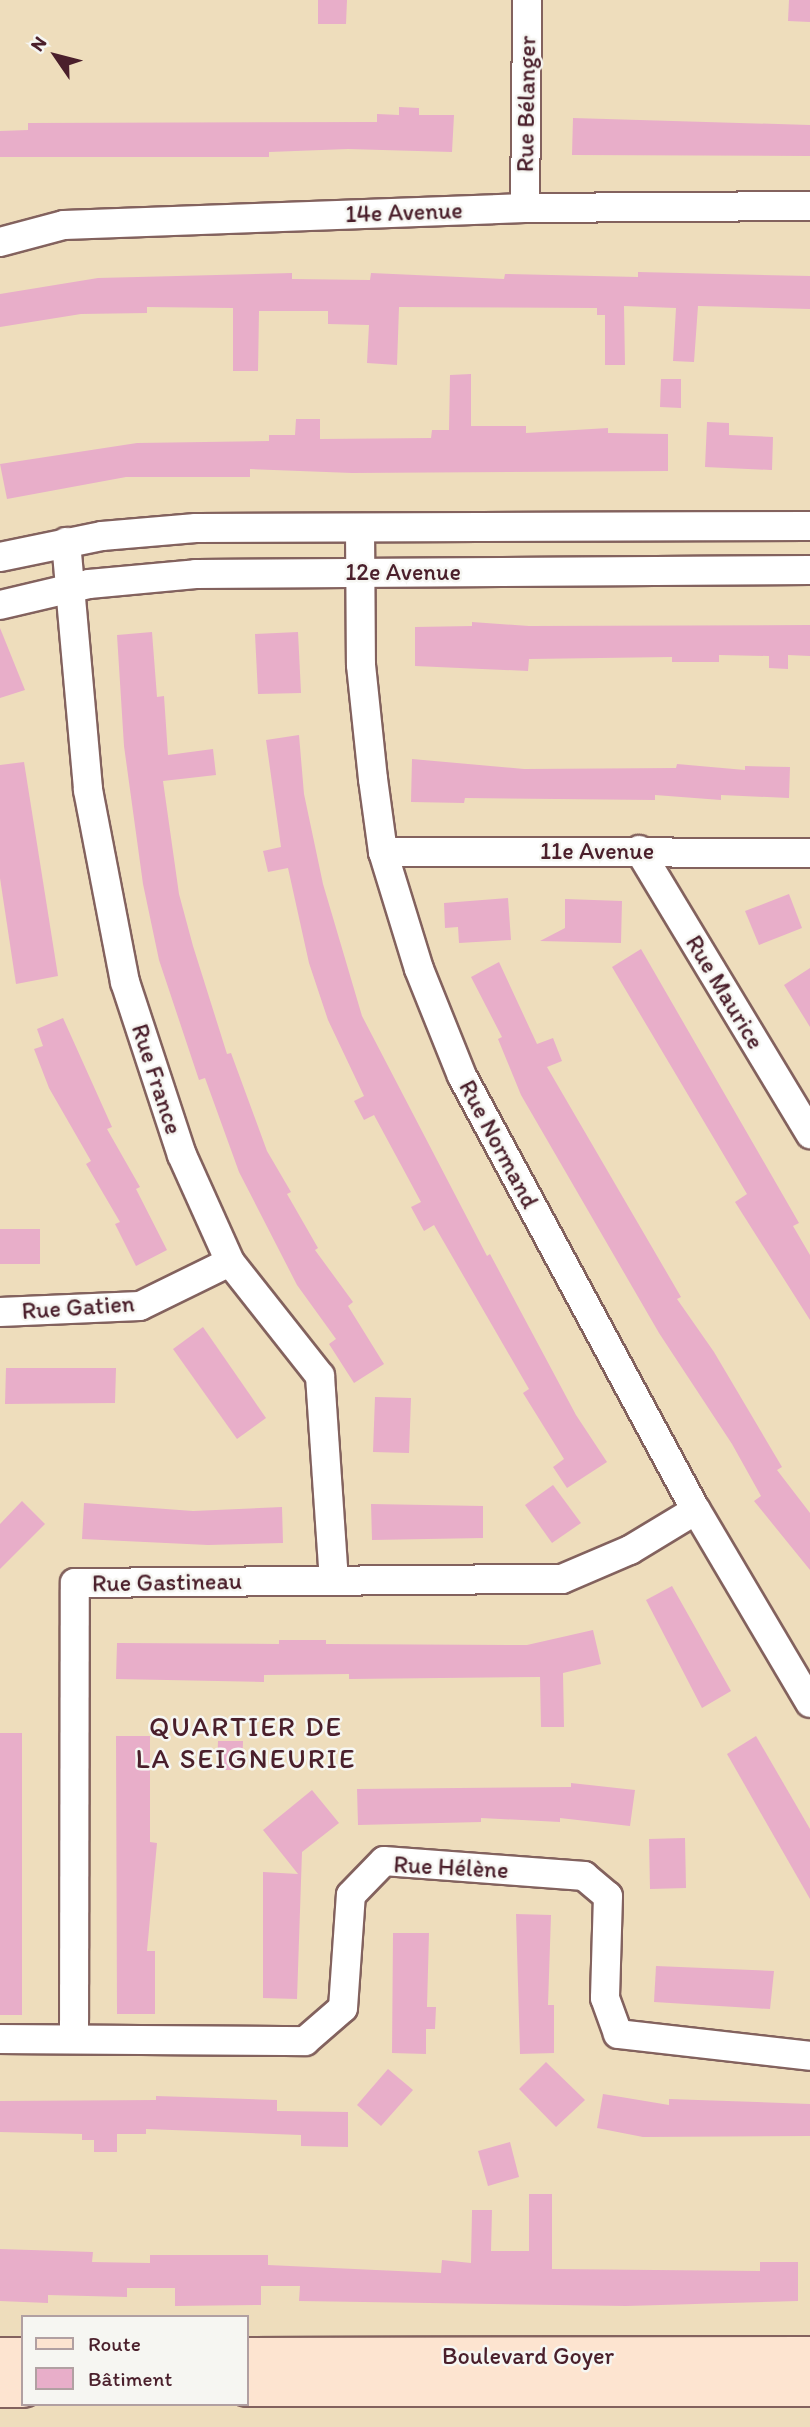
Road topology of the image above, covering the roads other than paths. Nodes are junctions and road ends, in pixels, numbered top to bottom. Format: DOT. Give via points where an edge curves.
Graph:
graph roads {
  1 [pos="527,0"];
  2 [pos="810,206"];
  3 [pos="525,208"];
  4 [pos="0,242"];
  5 [pos="810,526"];
  6 [pos="360,528"];
  7 [pos="66,542"];
  8 [pos="0,557"];
  9 [pos="810,570"];
  10 [pos="358,572"];
  11 [pos="70,587"];
  12 [pos="0,605"];
  13 [pos="639,850"];
  14 [pos="383,852"];
  15 [pos="810,853"];
  16 [pos="810,1134"];
  17 [pos="230,1262"];
  18 [pos="0,1312"];
  19 [pos="696,1510"];
  20 [pos="334,1580"];
  21 [pos="810,1703"];
  22 [pos="74,2037"];
  23 [pos="0,2039"];
  24 [pos="810,2056"];
  25 [pos="810,2356"];
  26 [pos="0,2357"];
  27 [pos="21,2357"];
  28 [pos="248,2357"];
  29 [pos="248,2387"];
  30 [pos="810,2387"];
  31 [pos="0,2388"];
  32 [pos="21,2388"];
  1 -- 3 [label="street, Rue Bélanger"];
  2 -- 3 [label="street, 14e Avenue"];
  3 -- 4 [label="street, 14e Avenue" via="64,225"];
  5 -- 6 [label="street, 12e Avenue"];
  6 -- 7 [label="street, 12e Avenue" via="196,528"];
  6 -- 10 [label="street, Rue Normand"];
  7 -- 8 [label="street, 12e Avenue"];
  7 -- 11 [label="street, Rue France"];
  9 -- 10 [label="street, 12e Avenue"];
  10 -- 11 [label="street, 12e Avenue" via="196,574"];
  10 -- 14 [label="street, Rue Normand" via="361,665"];
  11 -- 12 [label="street, 12e Avenue"];
  11 -- 17 [label="street, Rue France" via="88,790 125,982 181,1155"];
  13 -- 14 [label="street, 11e Avenue"];
  13 -- 15 [label="street, 11e Avenue"];
  13 -- 16 [label="street, Rue Maurice"];
  14 -- 19 [label="street, Rue Normand" via="419,969 462,1076"];
  17 -- 18 [label="street, Rue Gatien" via="140,1306"];
  17 -- 20 [label="street, Rue France" via="320,1377"];
  19 -- 20 [label="street, Rue Gastineau" via="630,1550 562,1579"];
  19 -- 21 [label="street, Rue Normand"];
  20 -- 22 [label="street, Rue Gastineau" via="75,1583"];
  22 -- 23 [label="street, Rue Hélène"];
  22 -- 24 [label="street, Rue Hélène" via="305,2040 343,2008 351,1895 384,1861 584,1876 608,1896 605,1998 618,2034"];
  25 -- 28 [label="street, Boulevard Goyer"];
  26 -- 27 [label="street"];
  29 -- 30 [label="street, Boulevard Goyer"];
  31 -- 32 [label="street"];
}
